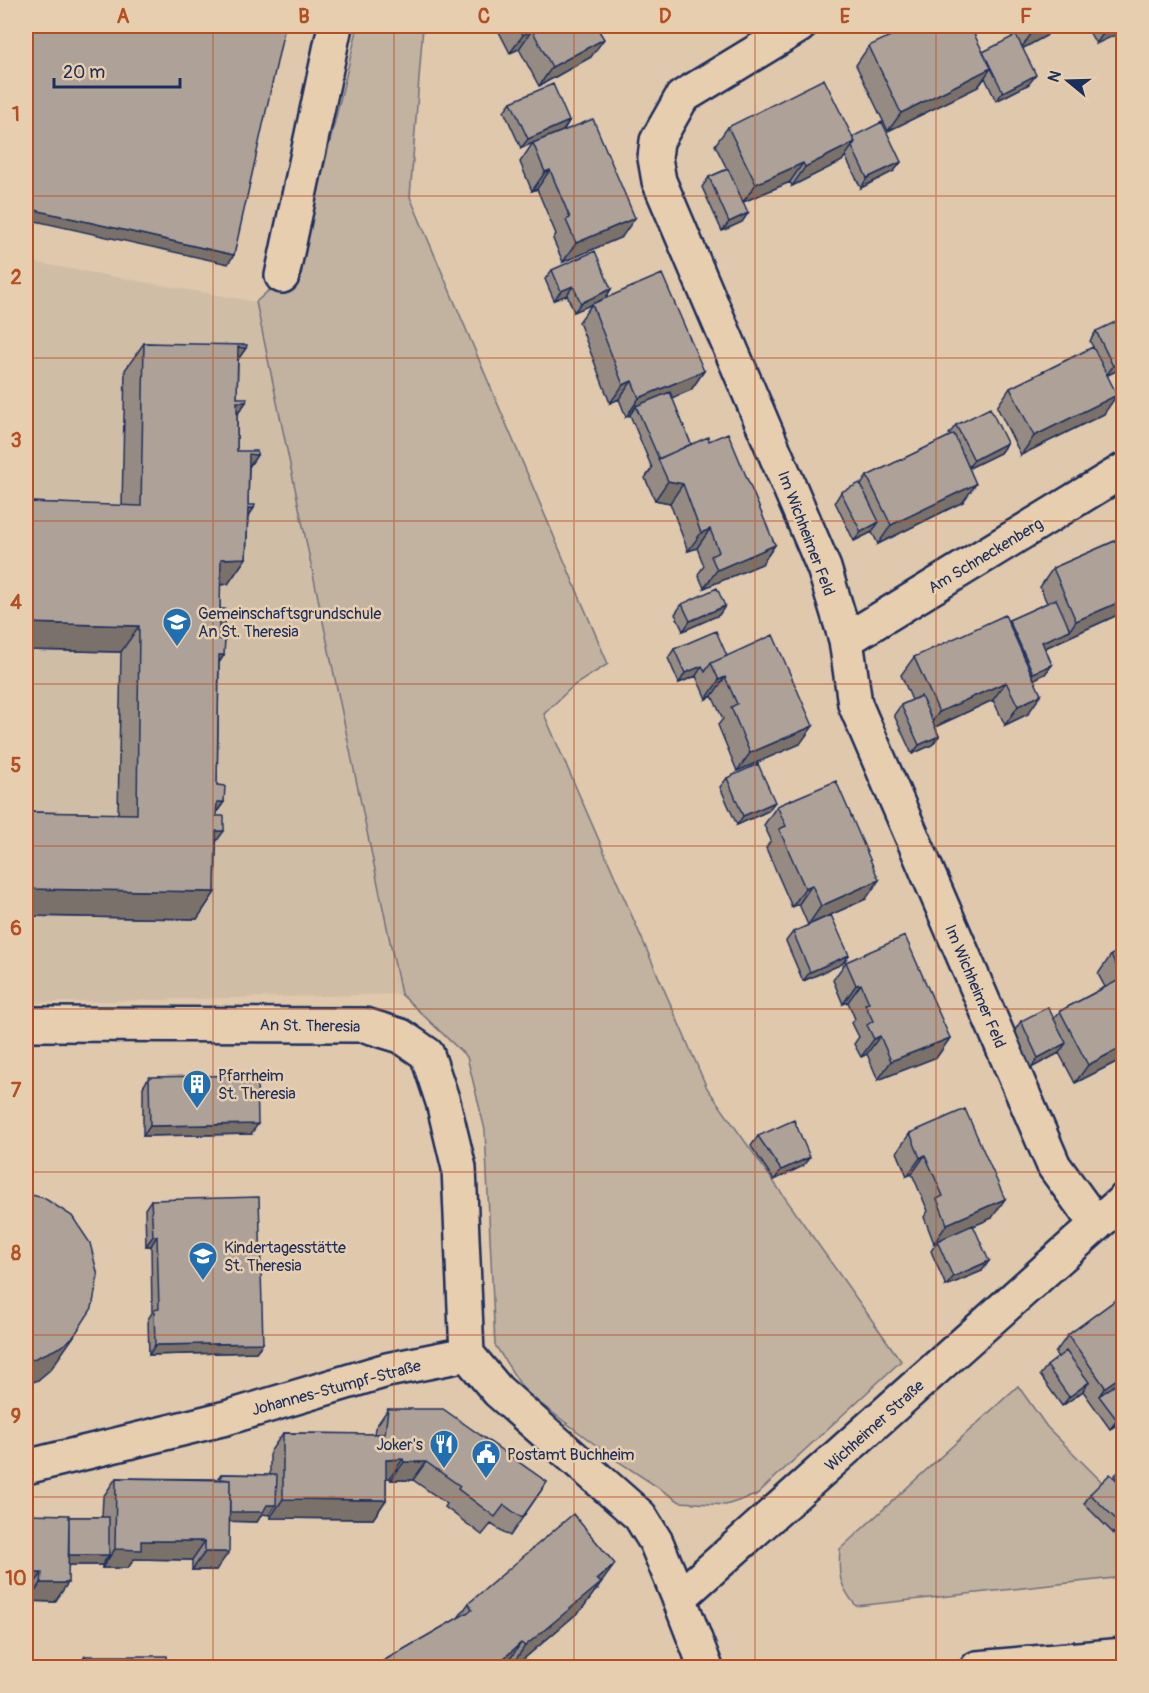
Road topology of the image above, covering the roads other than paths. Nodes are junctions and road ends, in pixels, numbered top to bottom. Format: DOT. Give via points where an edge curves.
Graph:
graph roads {
  1 [pos="335,26"];
  2 [pos="799,26"];
  3 [pos="282,276"];
  4 [pos="1124,470"];
  5 [pos="846,640"];
  6 [pos="26,1024"];
  7 [pos="1124,1200"];
  8 [pos="1096,1224"];
  9 [pos="467,1354"];
  10 [pos="26,1467"];
  11 [pos="680,1598"];
  12 [pos="1124,1655"];
  13 [pos="706,1668"];
  14 [pos="977,1668"];
  1 -- 3 [label="street"];
  2 -- 5 [label="street, Im Wichheimer Feld" via="682,97 657,141 655,158 659,181 824,568"];
  4 -- 5 [label="street, Am Schneckenberg"];
  5 -- 8 [label="street, Im Wichheimer Feld" via="855,704 1054,1166"];
  6 -- 9 [label="street, An St. Theresia" via="365,1025 401,1036 426,1054 459,1168"];
  7 -- 8 [label="street, Wichheimer Straße"];
  8 -- 11 [label="street, Wichheimer Straße"];
  9 -- 10 [label="street, Johannes-Stumpf-Straße" via="387,1370 226,1418"];
  9 -- 11 [label="street" via="498,1391 640,1516"];
  11 -- 13 [label="street"];
  12 -- 14 [label="street"];
}
